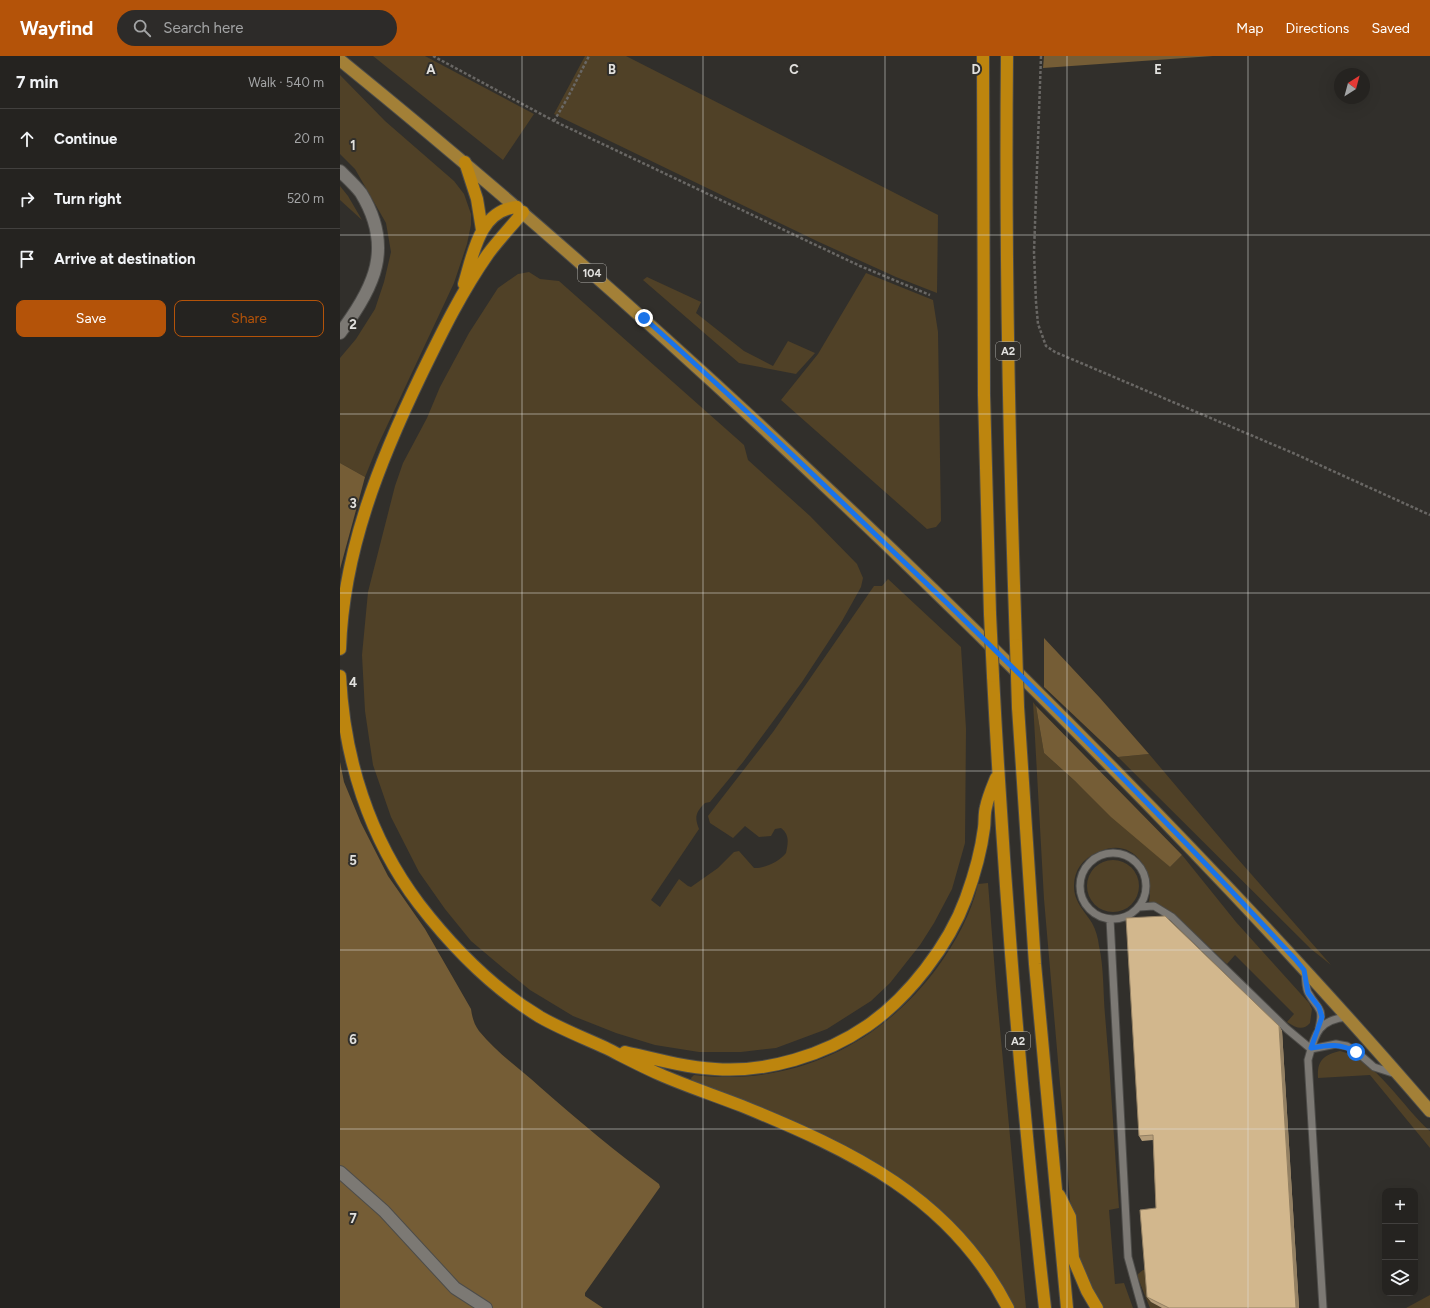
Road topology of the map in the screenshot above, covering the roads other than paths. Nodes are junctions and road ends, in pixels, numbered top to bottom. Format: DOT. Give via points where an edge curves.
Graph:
graph roads {
  1 [pos="983,56"];
  2 [pos="1007,56"];
  3 [pos="340,60"];
  4 [pos="464,162"];
  5 [pos="340,171"];
  6 [pos="520,210"];
  7 [pos="482,230"];
  8 [pos="461,296"];
  9 [pos="340,333"];
  10 [pos="340,649"];
  11 [pos="340,676"];
  12 [pos="998,773"];
  13 [pos="1139,907"];
  14 [pos="1110,919"];
  15 [pos="1304,970"];
  16 [pos="1347,1017"];
  17 [pos="1319,1028"];
  18 [pos="605,1048"];
  19 [pos="1311,1048"];
  20 [pos="1399,1075"];
  21 [pos="1430,1111"];
  22 [pos="340,1172"];
  23 [pos="1055,1186"];
  24 [pos="486,1308"];
  25 [pos="1008,1308"];
  26 [pos="1044,1308"];
  27 [pos="1067,1308"];
  28 [pos="1097,1308"];
  29 [pos="1142,1308"];
  30 [pos="1323,1308"];
  1 -- 12 [label="highway, A2, bridge" via="984,395 990,614"];
  2 -- 23 [label="highway, A2, bridge" via="1009,451 1018,707 1035,964"];
  3 -- 4 [label="main road, 104"];
  4 -- 6 [label="main road, 104"];
  4 -- 7 [label="highway" via="477,200"];
  5 -- 9 [label="street" via="360,192 376,223 378,253 372,282 360,307"];
  6 -- 7 [label="highway" via="508,208 499,212"];
  6 -- 8 [label="highway"];
  6 -- 15 [label="main road, 104" via="728,393 956,610 1192,849"];
  7 -- 8 [label="highway"];
  8 -- 10 [label="highway" via="403,414 371,490 348,576"];
  11 -- 18 [label="highway" via="341,708 350,758 365,807 388,856 408,889 456,949 510,997 541,1017"];
  12 -- 18 [label="highway" via="986,808 979,858 966,900 950,933 932,961 902,996 867,1026 833,1045 804,1056 748,1068 715,1069 667,1062"];
  12 -- 26 [label="highway, A2" via="1012,970"];
  13 -- 14 [label="lane" via="1131,914"];
  13 -- 14 [label="lane" via="1146,886 1139,866 1120,854 1099,857 1084,871 1081,892 1091,910"];
  13 -- 19 [label="lane" via="1154,906 1172,917 1287,1030"];
  14 -- 29 [label="lane" via="1128,1257"];
  15 -- 16 [label="main road, 104"];
  15 -- 17 [label="lane" via="1308,993 1319,1007 1322,1017"];
  16 -- 17 [label="lane" via="1331,1020"];
  16 -- 20 [label="main road, 104"];
  17 -- 19 [label="lane"];
  18 -- 25 [label="highway" via="660,1075 842,1150 886,1175 926,1204 963,1240 995,1281"];
  19 -- 20 [label="lane" via="1336,1044 1347,1046 1374,1067"];
  19 -- 30 [label="lane" via="1308,1060"];
  20 -- 21 [label="main road, 104"];
  22 -- 24 [label="street" via="384,1211 455,1288"];
  23 -- 27 [label="highway, A2"];
  23 -- 28 [label="highway" via="1070,1217 1073,1258"];
}
